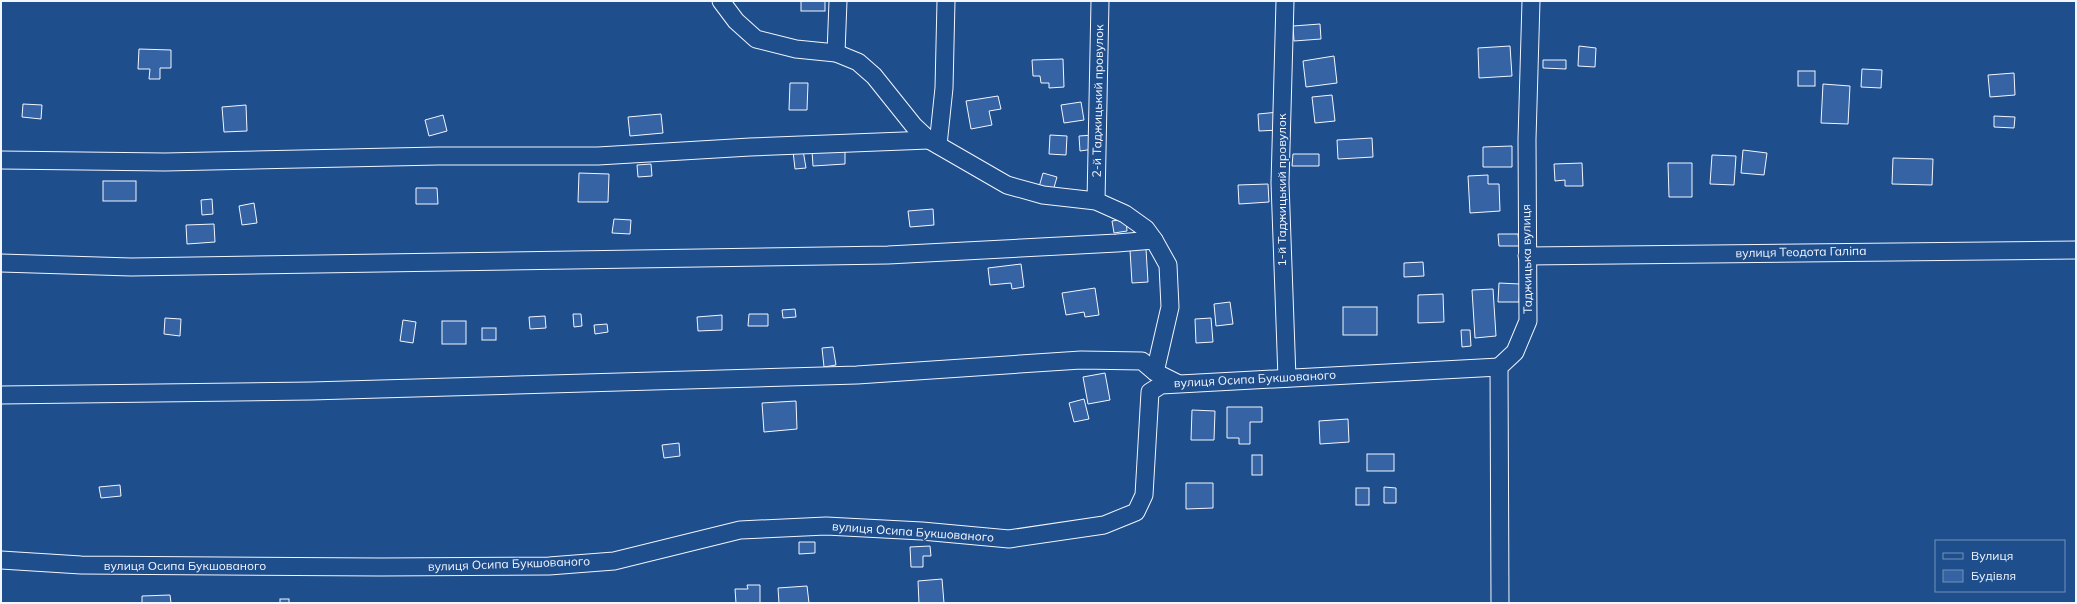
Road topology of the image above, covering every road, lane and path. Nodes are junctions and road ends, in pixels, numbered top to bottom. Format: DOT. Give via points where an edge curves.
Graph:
graph roads {
  1 [pos="838,1"];
  2 [pos="946,1"];
  3 [pos="1100,1"];
  4 [pos="1285,1"];
  5 [pos="1531,1"];
  6 [pos="726,4"];
  7 [pos="836,53"];
  8 [pos="933,143"];
  9 [pos="1,160"];
  10 [pos="1096,202"];
  11 [pos="1154,240"];
  12 [pos="2076,250"];
  13 [pos="1527,256"];
  14 [pos="1,263"];
  15 [pos="1499,366"];
  16 [pos="1155,372"];
  17 [pos="1287,378"];
  18 [pos="1177,383"];
  19 [pos="1,395"];
  20 [pos="1,560"];
  21 [pos="1500,603"];
  1 -- 7 [label="street"];
  2 -- 8 [label="street" via="944,88"];
  3 -- 10 [label="street, 2-й Таджицький провулок"];
  4 -- 17 [label="street, 1-й Таджицький провулок" via="1280,183"];
  5 -- 13 [label="street, Таджицька вулиця"];
  6 -- 7 [label="street" via="756,39 796,49"];
  7 -- 8 [label="street" via="858,62 874,76 914,126"];
  8 -- 9 [label="street" via="598,156 431,156 165,162"];
  8 -- 10 [label="street" via="1007,185 1043,195"];
  10 -- 11 [label="street" via="1125,214 1146,229"];
  11 -- 14 [label="street" via="880,255 132,267"];
  11 -- 16 [label="street" via="1168,265 1170,307"];
  12 -- 13 [label="street, вулиця Теодота Галіпа"];
  13 -- 15 [label="street, Таджицька вулиця" via="1528,320 1514,352"];
  15 -- 17 [label="street, вулиця Осипа Букшованого"];
  15 -- 21 [label="street"];
  16 -- 18 [label="street"];
  16 -- 19 [label="street" via="1142,360 1081,360 857,375 311,391"];
  17 -- 18 [label="street, вулиця Осипа Букшованого"];
  18 -- 20 [label="street, вулиця Осипа Букшованого" via="1161,385 1150,392 1144,496 1136,512 1096,527 1009,539 922,530 826,526 740,530 614,561 549,566 89,565"];
}
